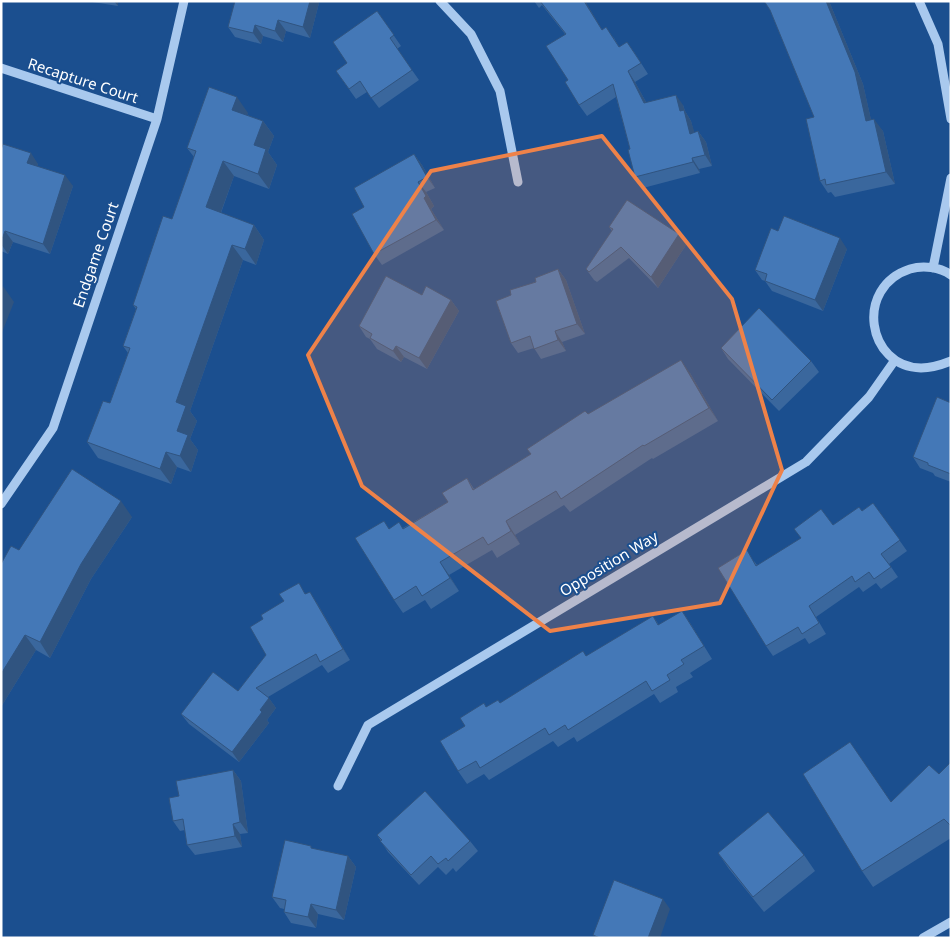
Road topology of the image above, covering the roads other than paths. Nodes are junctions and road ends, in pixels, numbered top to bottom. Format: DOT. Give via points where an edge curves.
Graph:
graph roads {
  1 [pos="184,1"];
  2 [pos="440,1"];
  3 [pos="919,1"];
  4 [pos="1,68"];
  5 [pos="157,119"];
  6 [pos="951,119"];
  7 [pos="951,178"];
  8 [pos="518,182"];
  9 [pos="933,268"];
  10 [pos="951,275"];
  11 [pos="895,360"];
  12 [pos="951,361"];
  13 [pos="1,504"];
  14 [pos="338,786"];
  15 [pos="951,922"];
  16 [pos="923,938"];
  1 -- 5 [label="street, Endgame Court"];
  2 -- 8 [label="street" via="471,34 500,91"];
  3 -- 6 [label="street" via="938,44"];
  4 -- 5 [label="street, Recapture Court"];
  5 -- 13 [label="street, Endgame Court" via="53,428"];
  7 -- 9 [label="street"];
  9 -- 10 [label="street"];
  9 -- 11 [label="street" via="901,272 887,282 878,295 874,328 880,343"];
  11 -- 12 [label="street" via="920,368 936,367"];
  11 -- 14 [label="street, Opposition Way" via="869,397 806,462 368,724"];
  15 -- 16 [label="street"];
}
